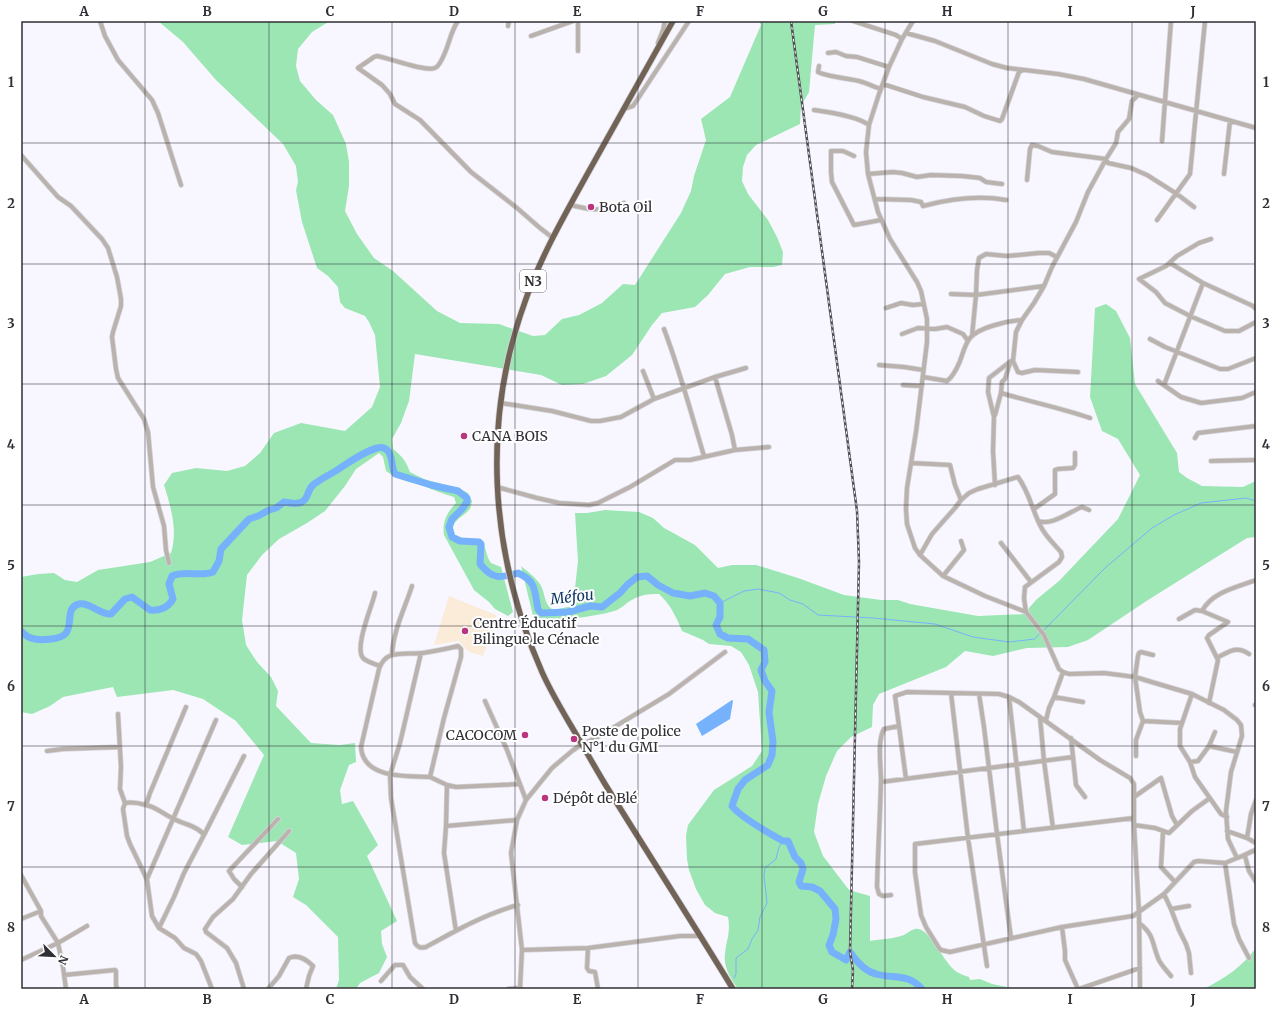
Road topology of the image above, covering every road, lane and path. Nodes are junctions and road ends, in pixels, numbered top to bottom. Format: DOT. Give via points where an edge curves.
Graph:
graph roads {
  1 [pos="100,21"];
  2 [pos="458,21"];
  3 [pos="509,21"];
  4 [pos="573,21"];
  5 [pos="578,21"];
  6 [pos="665,21"];
  7 [pos="673,21"];
  8 [pos="689,21"];
  9 [pos="853,21"];
  10 [pos="913,21"];
  11 [pos="1171,21"];
  12 [pos="1204,21"];
  13 [pos="508,26"];
  14 [pos="906,33"];
  15 [pos="532,36"];
  16 [pos="902,39"];
  17 [pos="578,51"];
  18 [pos="828,53"];
  19 [pos="649,64"];
  20 [pos="819,66"];
  21 [pos="889,68"];
  22 [pos="1023,70"];
  23 [pos="883,84"];
  24 [pos="881,89"];
  25 [pos="1138,95"];
  26 [pos="1165,102"];
  27 [pos="624,109"];
  28 [pos="814,110"];
  29 [pos="1197,112"];
  30 [pos="1230,121"];
  31 [pos="869,125"];
  32 [pos="1256,128"];
  33 [pos="1162,141"];
  34 [pos="21,155"];
  35 [pos="854,156"];
  36 [pos="1106,159"];
  37 [pos="868,174"];
  38 [pos="1224,174"];
  39 [pos="1027,180"];
  40 [pos="1002,184"];
  41 [pos="181,185"];
  42 [pos="1177,194"];
  43 [pos="875,199"];
  44 [pos="1006,200"];
  45 [pos="624,203"];
  46 [pos="570,205"];
  47 [pos="1194,207"];
  48 [pos="881,220"];
  49 [pos="1158,220"];
  50 [pos="553,238"];
  51 [pos="1211,238"];
  52 [pos="1057,257"];
  53 [pos="1170,263"];
  54 [pos="1203,283"];
  55 [pos="1044,286"];
  56 [pos="951,294"];
  57 [pos="976,295"];
  58 [pos="923,304"];
  59 [pos="886,308"];
  60 [pos="1256,309"];
  61 [pos="1190,316"];
  62 [pos="1022,320"];
  63 [pos="1256,322"];
  64 [pos="927,328"];
  65 [pos="664,329"];
  66 [pos="902,334"];
  67 [pos="972,336"];
  68 [pos="1150,339"];
  69 [pos="968,341"];
  70 [pos="1177,351"];
  71 [pos="1256,358"];
  72 [pos="1012,361"];
  73 [pos="878,365"];
  74 [pos="746,368"];
  75 [pos="923,370"];
  76 [pos="643,371"];
  77 [pos="1078,372"];
  78 [pos="715,377"];
  79 [pos="923,377"];
  80 [pos="1158,382"];
  81 [pos="903,384"];
  82 [pos="1164,385"];
  83 [pos="922,386"];
  84 [pos="685,388"];
  85 [pos="1256,392"];
  86 [pos="1001,393"];
  87 [pos="654,399"];
  88 [pos="501,403"];
  89 [pos="994,417"];
  90 [pos="1090,418"];
  91 [pos="1256,426"];
  92 [pos="1195,438"];
  93 [pos="769,446"];
  94 [pos="735,450"];
  95 [pos="1075,453"];
  96 [pos="704,456"];
  97 [pos="1210,460"];
  98 [pos="1256,460"];
  99 [pos="911,463"];
  100 [pos="995,485"];
  101 [pos="497,487"];
  102 [pos="961,500"];
  103 [pos="1034,509"];
  104 [pos="1089,510"];
  105 [pos="1038,521"];
  106 [pos="961,541"];
  107 [pos="1001,543"];
  108 [pos="920,555"];
  109 [pos="169,563"];
  110 [pos="943,576"];
  111 [pos="1256,580"];
  112 [pos="1031,582"];
  113 [pos="412,586"];
  114 [pos="375,594"];
  115 [pos="1202,611"];
  116 [pos="1026,612"];
  117 [pos="1179,619"];
  118 [pos="725,652"];
  119 [pos="421,653"];
  120 [pos="1249,654"];
  121 [pos="392,655"];
  122 [pos="1153,656"];
  123 [pos="1218,657"];
  124 [pos="380,666"];
  125 [pos="1063,672"];
  126 [pos="1136,678"];
  127 [pos="951,693"];
  128 [pos="979,694"];
  129 [pos="1192,694"];
  130 [pos="1009,697"];
  131 [pos="1054,697"];
  132 [pos="485,701"];
  133 [pos="1083,702"];
  134 [pos="1209,703"];
  135 [pos="186,706"];
  136 [pos="118,714"];
  137 [pos="1040,717"];
  138 [pos="216,720"];
  139 [pos="1046,720"];
  140 [pos="1143,721"];
  141 [pos="1182,723"];
  142 [pos="899,726"];
  143 [pos="1215,732"];
  144 [pos="1071,738"];
  145 [pos="582,744"];
  146 [pos="1209,746"];
  147 [pos="120,747"];
  148 [pos="47,751"];
  149 [pos="1237,752"];
  150 [pos="244,756"];
  151 [pos="1136,756"];
  152 [pos="1073,757"];
  153 [pos="1044,761"];
  154 [pos="1190,762"];
  155 [pos="1017,764"];
  156 [pos="989,768"];
  157 [pos="960,772"];
  158 [pos="390,775"];
  159 [pos="430,777"];
  160 [pos="906,779"];
  161 [pos="881,782"];
  162 [pos="520,784"];
  163 [pos="447,785"];
  164 [pos="1085,797"];
  165 [pos="1134,797"];
  166 [pos="1210,798"];
  167 [pos="526,800"];
  168 [pos="1256,800"];
  169 [pos="125,803"];
  170 [pos="146,805"];
  171 [pos="1227,817"];
  172 [pos="1134,818"];
  173 [pos="173,819"];
  174 [pos="278,819"];
  175 [pos="517,820"];
  176 [pos="1134,825"];
  177 [pos="1177,825"];
  178 [pos="446,826"];
  179 [pos="1053,828"];
  180 [pos="289,831"];
  181 [pos="1024,831"];
  182 [pos="1227,831"];
  183 [pos="1163,832"];
  184 [pos="204,834"];
  185 [pos="996,834"];
  186 [pos="968,838"];
  187 [pos="1247,838"];
  188 [pos="1256,843"];
  189 [pos="1256,850"];
  190 [pos="1245,856"];
  191 [pos="1237,858"];
  192 [pos="1225,863"];
  193 [pos="21,875"];
  194 [pos="147,880"];
  195 [pos="1175,882"];
  196 [pos="1256,882"];
  197 [pos="242,887"];
  198 [pos="1164,894"];
  199 [pos="891,895"];
  200 [pos="518,905"];
  201 [pos="1189,906"];
  202 [pos="1171,909"];
  203 [pos="41,911"];
  204 [pos="1139,912"];
  205 [pos="21,919"];
  206 [pos="1139,923"];
  207 [pos="87,926"];
  208 [pos="1062,927"];
  209 [pos="159,928"];
  210 [pos="456,930"];
  211 [pos="699,936"];
  212 [pos="1011,938"];
  213 [pos="58,944"];
  214 [pos="983,944"];
  215 [pos="588,948"];
  216 [pos="522,950"];
  217 [pos="1249,958"];
  218 [pos="21,960"];
  219 [pos="987,966"];
  220 [pos="1140,968"];
  221 [pos="1191,973"];
  222 [pos="64,975"];
  223 [pos="1171,976"];
  224 [pos="381,981"];
  225 [pos="66,989"];
  226 [pos="117,989"];
  227 [pos="212,989"];
  228 [pos="244,989"];
  229 [pos="268,989"];
  230 [pos="306,989"];
  231 [pos="423,989"];
  232 [pos="508,989"];
  233 [pos="520,989"];
  234 [pos="598,989"];
  235 [pos="733,989"];
  236 [pos="1078,989"];
  237 [pos="1140,989"];
  1 -- 41 [label="street" via="118,60 152,100"];
  2 -- 50 [label="street" via="435,68 404,64 377,56 358,68 382,85 395,104 420,120 471,172"];
  3 -- 13 [label="street"];
  4 -- 15 [label="street"];
  5 -- 17 [label="street"];
  6 -- 19 [label="street"];
  7 -- 19 [label="highway, N3"];
  8 -- 27 [label="street" via="633,106"];
  9 -- 16 [label="street"];
  10 -- 14 [label="street"];
  11 -- 26 [label="street"];
  12 -- 29 [label="street"];
  14 -- 16 [label="street"];
  14 -- 22 [label="street" via="935,41 992,64"];
  16 -- 21 [label="street"];
  18 -- 21 [label="street" via="836,52 857,57"];
  19 -- 27 [label="highway, N3"];
  20 -- 24 [label="street" via="818,72 822,75 856,80"];
  21 -- 23 [label="street"];
  22 -- 23 [label="street" via="1019,72 1000,121 965,107"];
  22 -- 25 [label="street" via="1084,79"];
  23 -- 24 [label="street"];
  24 -- 31 [label="street"];
  25 -- 26 [label="street"];
  25 -- 36 [label="street" via="1132,101 1129,119 1118,132 1116,143"];
  26 -- 29 [label="street"];
  26 -- 33 [label="street"];
  27 -- 46 [label="highway, N3"];
  28 -- 31 [label="street" via="841,115"];
  29 -- 30 [label="street"];
  29 -- 42 [label="street" via="1190,174"];
  30 -- 32 [label="street"];
  30 -- 38 [label="street"];
  31 -- 37 [label="street" via="866,152"];
  34 -- 109 [label="street" via="108,248 121,300 112,337 116,369 118,378 144,419 148,432 153,487 164,526"];
  35 -- 48 [label="street" via="843,151 831,151 830,172 834,187 854,225"];
  36 -- 39 [label="street" via="1052,152 1032,145"];
  36 -- 42 [label="street" via="1108,163 1147,175"];
  36 -- 52 [label="street"];
  37 -- 40 [label="street" via="898,172 917,177 962,176"];
  37 -- 43 [label="street"];
  42 -- 47 [label="street"];
  42 -- 49 [label="street"];
  43 -- 44 [label="street" via="911,200 921,202 923,206 960,198"];
  43 -- 48 [label="street"];
  45 -- 46 [label="street" via="612,210"];
  46 -- 50 [label="highway, N3"];
  48 -- 58 [label="street" via="917,282"];
  50 -- 88 [label="highway, N3" via="520,315 509,356"];
  51 -- 53 [label="street" via="1199,242"];
  52 -- 55 [label="street"];
  52 -- 57 [label="street" via="1049,253 1007,256 986,254 979,258"];
  53 -- 54 [label="street"];
  53 -- 61 [label="street" via="1139,279 1165,303"];
  54 -- 60 [label="street"];
  54 -- 61 [label="street"];
  55 -- 57 [label="street"];
  55 -- 62 [label="street"];
  56 -- 57 [label="street"];
  57 -- 67 [label="street"];
  58 -- 59 [label="street" via="902,303"];
  58 -- 64 [label="street"];
  61 -- 63 [label="street" via="1233,332"];
  61 -- 70 [label="street"];
  62 -- 67 [label="street" via="986,328"];
  62 -- 72 [label="street" via="1016,332"];
  64 -- 66 [label="street" via="918,328"];
  64 -- 69 [label="street" via="948,327 963,334"];
  64 -- 75 [label="street"];
  65 -- 84 [label="street"];
  67 -- 69 [label="street"];
  68 -- 70 [label="street"];
  69 -- 79 [label="street" via="950,379 947,381"];
  70 -- 71 [label="street" via="1224,370"];
  70 -- 82 [label="street"];
  72 -- 77 [label="street" via="1018,372 1022,373 1035,370"];
  72 -- 86 [label="street" via="1002,382"];
  72 -- 89 [label="street" via="990,378 988,392"];
  73 -- 75 [label="street"];
  74 -- 78 [label="street"];
  75 -- 79 [label="street"];
  76 -- 87 [label="street"];
  78 -- 84 [label="street"];
  78 -- 94 [label="street"];
  79 -- 83 [label="street"];
  80 -- 82 [label="street"];
  81 -- 83 [label="street"];
  82 -- 85 [label="street" via="1181,397 1201,403 1242,398"];
  83 -- 99 [label="street"];
  84 -- 87 [label="street"];
  84 -- 96 [label="street"];
  86 -- 89 [label="street"];
  86 -- 90 [label="street"];
  87 -- 88 [label="street" via="621,417 594,422 552,411"];
  88 -- 101 [label="highway, N3" via="497,433"];
  89 -- 100 [label="street"];
  91 -- 92 [label="street" via="1198,433"];
  93 -- 94 [label="street"];
  94 -- 96 [label="street"];
  95 -- 103 [label="street" via="1073,468 1055,470 1055,494"];
  96 -- 101 [label="street" via="690,460 675,460 630,487 589,505 559,503"];
  97 -- 98 [label="street"];
  99 -- 102 [label="street" via="950,465"];
  99 -- 108 [label="street" via="907,524"];
  100 -- 102 [label="street" via="973,491"];
  100 -- 103 [label="street" via="1018,477"];
  101 -- 145 [label="highway, N3" via="504,552 520,615 553,696"];
  102 -- 108 [label="street" via="932,534"];
  103 -- 105 [label="street"];
  104 -- 105 [label="street" via="1082,507 1050,521"];
  105 -- 112 [label="street" via="1062,557 1059,562"];
  106 -- 110 [label="street" via="964,550"];
  107 -- 112 [label="street"];
  108 -- 110 [label="street"];
  110 -- 116 [label="street"];
  111 -- 115 [label="street" via="1235,587 1208,601"];
  112 -- 116 [label="street" via="1025,587"];
  113 -- 121 [label="street" via="395,634"];
  114 -- 124 [label="street" via="360,644 363,658"];
  115 -- 117 [label="street" via="1192,611"];
  115 -- 123 [label="street" via="1228,622 1207,638"];
  116 -- 125 [label="street" via="1044,635 1056,664"];
  118 -- 145 [label="street" via="657,702"];
  119 -- 121 [label="street"];
  119 -- 158 [label="street"];
  119 -- 159 [label="street" via="458,646 461,649"];
  120 -- 123 [label="street" via="1237,649"];
  121 -- 124 [label="street"];
  122 -- 126 [label="street" via="1139,653"];
  123 -- 134 [label="street"];
  124 -- 158 [label="street" via="361,752 376,770"];
  125 -- 126 [label="street" via="1104,673"];
  125 -- 131 [label="street"];
  126 -- 129 [label="street"];
  126 -- 140 [label="street"];
  127 -- 128 [label="street"];
  127 -- 142 [label="street" via="897,694 895,696"];
  127 -- 157 [label="street"];
  128 -- 130 [label="street"];
  128 -- 156 [label="street"];
  129 -- 134 [label="street"];
  129 -- 141 [label="street"];
  130 -- 137 [label="street"];
  130 -- 155 [label="street"];
  131 -- 133 [label="street"];
  131 -- 139 [label="street"];
  132 -- 162 [label="street"];
  134 -- 149 [label="street" via="1230,714 1241,725 1242,736"];
  135 -- 170 [label="street"];
  136 -- 147 [label="street"];
  137 -- 139 [label="street"];
  137 -- 153 [label="street"];
  138 -- 173 [label="street"];
  139 -- 144 [label="street"];
  140 -- 141 [label="street"];
  140 -- 151 [label="street" via="1136,740"];
  141 -- 154 [label="street" via="1180,746"];
  142 -- 160 [label="street"];
  142 -- 161 [label="street" via="886,728 882,734"];
  143 -- 146 [label="street"];
  144 -- 152 [label="street"];
  144 -- 165 [label="street" via="1130,778 1134,784"];
  145 -- 167 [label="street" via="560,761"];
  145 -- 211 [label="highway, N3"];
  146 -- 149 [label="street"];
  146 -- 154 [label="street" via="1198,761"];
  147 -- 148 [label="street"];
  147 -- 169 [label="street" via="120,789"];
  149 -- 171 [label="street" via="1226,804"];
  150 -- 184 [label="street"];
  152 -- 153 [label="street"];
  152 -- 164 [label="street" via="1076,785"];
  153 -- 155 [label="street"];
  153 -- 179 [label="street"];
  154 -- 166 [label="street" via="1195,777"];
  155 -- 156 [label="street"];
  155 -- 181 [label="street"];
  156 -- 157 [label="street"];
  156 -- 185 [label="street"];
  157 -- 160 [label="street"];
  157 -- 186 [label="street"];
  158 -- 159 [label="street"];
  158 -- 210 [label="street" via="391,798 415,943 426,947"];
  159 -- 163 [label="street"];
  160 -- 161 [label="street"];
  161 -- 199 [label="street" via="877,887 879,894"];
  162 -- 163 [label="street" via="456,787"];
  162 -- 167 [label="street"];
  163 -- 178 [label="street"];
  165 -- 172 [label="street"];
  165 -- 177 [label="street" via="1161,778"];
  166 -- 171 [label="street" via="1221,814"];
  166 -- 177 [label="street"];
  167 -- 175 [label="street"];
  168 -- 187 [label="street"];
  169 -- 170 [label="street"];
  169 -- 194 [label="street" via="124,812 130,844"];
  170 -- 173 [label="street"];
  171 -- 182 [label="street"];
  172 -- 176 [label="street"];
  172 -- 179 [label="street"];
  173 -- 184 [label="street"];
  173 -- 194 [label="street"];
  174 -- 197 [label="street" via="230,871"];
  175 -- 178 [label="street"];
  175 -- 200 [label="street" via="511,853"];
  176 -- 183 [label="street" via="1155,828"];
  176 -- 204 [label="street"];
  177 -- 183 [label="street" via="1169,833"];
  178 -- 210 [label="street" via="444,853"];
  179 -- 181 [label="street"];
  180 -- 197 [label="street"];
  181 -- 185 [label="street"];
  182 -- 187 [label="street"];
  182 -- 191 [label="street"];
  183 -- 195 [label="street" via="1161,867"];
  184 -- 209 [label="street"];
  185 -- 186 [label="street"];
  185 -- 212 [label="street"];
  186 -- 214 [label="street"];
  186 -- 214 [label="street" via="915,844 915,872 920,908 926,927 941,950 950,952"];
  187 -- 188 [label="street"];
  189 -- 190 [label="street"];
  190 -- 191 [label="street"];
  190 -- 196 [label="street" via="1249,871"];
  191 -- 192 [label="street"];
  192 -- 195 [label="street" via="1194,862"];
  192 -- 217 [label="street" via="1234,924"];
  193 -- 203 [label="street"];
  194 -- 209 [label="street" via="152,916"];
  195 -- 198 [label="street"];
  197 -- 228 [label="street" via="213,917 205,931 228,948"];
  198 -- 202 [label="street"];
  198 -- 204 [label="street"];
  200 -- 210 [label="street"];
  200 -- 216 [label="street"];
  201 -- 202 [label="street"];
  202 -- 221 [label="street" via="1189,953"];
  203 -- 205 [label="street"];
  203 -- 213 [label="street" via="41,916"];
  204 -- 206 [label="street"];
  204 -- 208 [label="street" via="1133,916"];
  206 -- 220 [label="street"];
  206 -- 223 [label="street" via="1154,940 1158,960"];
  207 -- 213 [label="street"];
  208 -- 212 [label="street"];
  208 -- 236 [label="street" via="1064,960"];
  209 -- 227 [label="street" via="196,954"];
  211 -- 215 [label="street" via="680,936"];
  211 -- 235 [label="highway, N3"];
  212 -- 214 [label="street"];
  213 -- 218 [label="street"];
  213 -- 222 [label="street"];
  214 -- 219 [label="street"];
  215 -- 216 [label="street"];
  215 -- 234 [label="street" via="587,968 595,972"];
  216 -- 233 [label="street"];
  220 -- 236 [label="street"];
  220 -- 237 [label="street"];
  222 -- 225 [label="street"];
  222 -- 226 [label="street" via="115,970"];
  224 -- 231 [label="street" via="395,965 402,965"];
  229 -- 230 [label="street" via="289,958 296,956 313,966"];
  232 -- 233 [label="street"];
}
